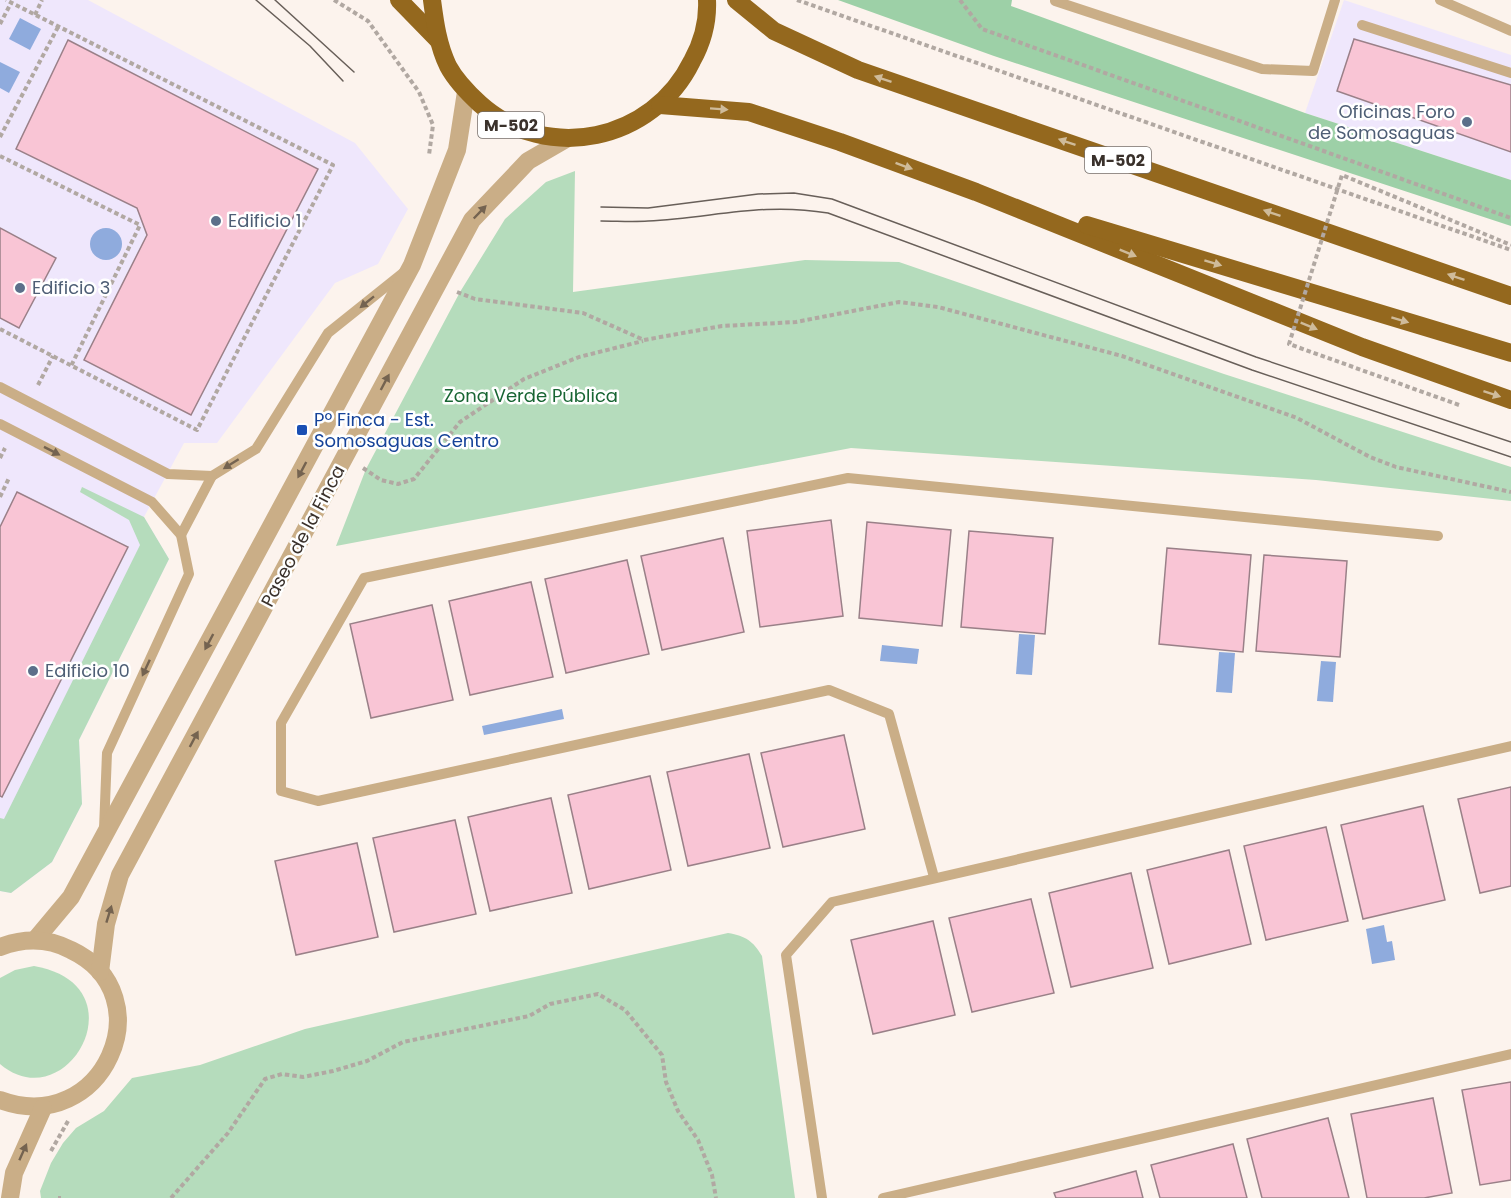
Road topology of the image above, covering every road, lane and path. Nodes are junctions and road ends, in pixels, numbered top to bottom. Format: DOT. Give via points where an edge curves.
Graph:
graph roads {
  1 [pos="6,0"];
  2 [pos="334,0"];
  3 [pos="399,0"];
  4 [pos="432,0"];
  5 [pos="707,0"];
  6 [pos="736,0"];
  7 [pos="797,0"];
  8 [pos="960,0"];
  9 [pos="1335,0"];
  10 [pos="1440,0"];
  11 [pos="1055,1"];
  12 [pos="41,2"];
  13 [pos="11,3"];
  14 [pos="36,15"];
  15 [pos="0,24"];
  16 [pos="1362,25"];
  17 [pos="58,27"];
  18 [pos="1511,31"];
  19 [pos="438,40"];
  20 [pos="1511,73"];
  21 [pos="466,92"];
  22 [pos="660,105"];
  23 [pos="0,137"];
  24 [pos="566,139"];
  25 [pos="0,156"];
  26 [pos="429,159"];
  27 [pos="976,192"];
  28 [pos="1511,218"];
  29 [pos="1511,245"];
  30 [pos="1511,250"];
  31 [pos="412,265"];
  32 [pos="438,284"];
  33 [pos="1511,296"];
  34 [pos="0,329"];
  35 [pos="644,340"];
  36 [pos="1511,353"];
  37 [pos="71,366"];
  38 [pos="0,387"];
  39 [pos="1511,400"];
  40 [pos="1459,405"];
  41 [pos="0,424"];
  42 [pos="345,458"];
  43 [pos="212,476"];
  44 [pos="9,478"];
  45 [pos="1511,492"];
  46 [pos="0,497"];
  47 [pos="181,535"];
  48 [pos="1438,536"];
  49 [pos="1511,746"];
  50 [pos="104,837"];
  51 [pos="934,877"];
  52 [pos="34,940"];
  53 [pos="5,942"];
  54 [pos="100,972"];
  55 [pos="1511,1054"];
  56 [pos="0,1100"];
  57 [pos="43,1108"];
  58 [pos="70,1117"];
  59 [pos="47,1158"];
  60 [pos="10,1198"];
  61 [pos="171,1198"];
  62 [pos="716,1198"];
  63 [pos="822,1198"];
  64 [pos="883,1198"];
  1 -- 13 [label="path"];
  2 -- 26 [label="path" via="368,21 419,92 433,125"];
  3 -- 19 [label="highway, M-502"];
  4 -- 19 [label="highway, M-502"];
  5 -- 22 [label="highway, M-502" via="700,46 684,78"];
  33 -- 6 [label="highway, M-502, one-way" via="858,70 774,31"];
  7 -- 30 [label="path"];
  8 -- 28 [label="path" via="982,29"];
  9 -- 11 [label="lane" via="1313,71 1263,69"];
  10 -- 18 [label="lane"];
  12 -- 14 [label="path"];
  13 -- 14 [label="path"];
  13 -- 15 [label="path"];
  14 -- 17 [label="path"];
  16 -- 20 [label="lane"];
  17 -- 23 [label="path"];
  17 -- 37 [label="path" via="333,165 197,430"];
  19 -- 21 [label="highway, M-502" via="449,68"];
  21 -- 24 [label="highway, M-502" via="495,117 529,133"];
  21 -- 31 [label="street, Paseo de la Finca" via="457,150"];
  22 -- 24 [label="highway, M-502" via="632,124 600,136"];
  22 -- 27 [label="highway, one-way" via="749,112"];
  32 -- 24 [label="street, Paseo de la Finca, one-way" via="472,220 528,161"];
  25 -- 37 [label="path" via="141,225"];
  27 -- 36 [label="highway, one-way"];
  27 -- 39 [label="highway, one-way" via="1362,347"];
  29 -- 40 [label="path, bridge" via="1342,175 1289,344"];
  31 -- 43 [label="lane, one-way" via="328,333 256,449"];
  31 -- 50 [label="street, Paseo de la Finca, one-way"];
  32 -- 35 [label="path" via="475,299 583,313"];
  42 -- 32 [label="street, Paseo de la Finca, one-way"];
  34 -- 37 [label="path"];
  35 -- 42 [label="path" via="579,357 524,379 460,422 414,479 398,484 381,480"];
  35 -- 45 [label="path" via="722,326 796,322 899,302 938,307 1122,356 1297,418 1370,457 1396,466"];
  38 -- 43 [label="lane" via="168,474"];
  41 -- 47 [label="lane, one-way" via="152,502"];
  54 -- 42 [label="street, Paseo de la Finca, one-way" via="106,924 120,875"];
  43 -- 47 [label="lane"];
  44 -- 46 [label="path"];
  47 -- 50 [label="lane, one-way" via="189,574 107,753"];
  48 -- 51 [label="lane" via="848,478 364,578 281,723 281,791 318,801 829,690 888,714"];
  49 -- 51 [label="lane"];
  50 -- 52 [label="street, Paseo de la Finca" via="71,897"];
  51 -- 63 [label="lane" via="832,902 786,955"];
  52 -- 53 [label="street"];
  52 -- 54 [label="street" via="59,944 82,955"];
  54 -- 57 [label="street" via="112,994 118,1019 115,1044 106,1068 89,1087 68,1101"];
  55 -- 64 [label="lane"];
  56 -- 57 [label="street"];
  60 -- 57 [label="street, one-way" via="14,1173"];
  58 -- 59 [label="path"];
  61 -- 62 [label="path" via="228,1133 266,1079 282,1074 303,1077 333,1071 367,1061 403,1042 529,1016 550,1004 598,994 625,1010 662,1055 666,1082 678,1111 698,1140"];
}
